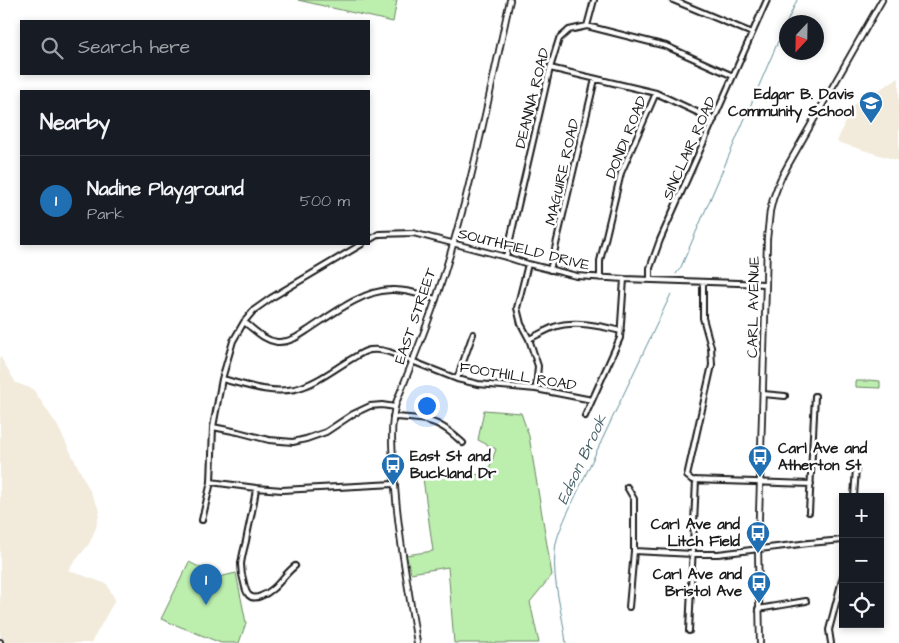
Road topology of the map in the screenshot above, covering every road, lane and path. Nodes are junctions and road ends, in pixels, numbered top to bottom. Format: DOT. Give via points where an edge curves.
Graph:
graph roads {
  1 [pos="510,0"];
  2 [pos="594,0"];
  3 [pos="672,0"];
  4 [pos="767,0"];
  5 [pos="882,0"];
  6 [pos="587,26"];
  7 [pos="752,33"];
  8 [pos="550,68"];
  9 [pos="733,76"];
  10 [pos="595,79"];
  11 [pos="656,93"];
  12 [pos="714,120"];
  13 [pos="370,239"];
  14 [pos="453,242"];
  15 [pos="360,245"];
  16 [pos="506,257"];
  17 [pos="528,264"];
  18 [pos="550,270"];
  19 [pos="600,278"];
  20 [pos="624,279"];
  21 [pos="650,280"];
  22 [pos="703,282"];
  23 [pos="766,284"];
  24 [pos="436,299"];
  25 [pos="244,322"];
  26 [pos="621,331"];
  27 [pos="473,334"];
  28 [pos="529,339"];
  29 [pos="413,361"];
  30 [pos="222,379"];
  31 [pos="457,379"];
  32 [pos="536,390"];
  33 [pos="763,394"];
  34 [pos="785,396"];
  35 [pos="815,396"];
  36 [pos="592,400"];
  37 [pos="395,407"];
  38 [pos="585,416"];
  39 [pos="394,417"];
  40 [pos="213,426"];
  41 [pos="463,443"];
  42 [pos="856,468"];
  43 [pos="696,480"];
  44 [pos="210,482"];
  45 [pos="759,482"];
  46 [pos="394,484"];
  47 [pos="811,484"];
  48 [pos="256,488"];
  49 [pos="627,488"];
  50 [pos="854,493"];
  51 [pos="809,512"];
  52 [pos="202,520"];
  53 [pos="839,540"];
  54 [pos="758,549"];
  55 [pos="634,552"];
  56 [pos="693,554"];
  57 [pos="295,566"];
  58 [pos="841,583"];
  59 [pos="806,601"];
  60 [pos="629,607"];
  61 [pos="758,609"];
  62 [pos="689,631"];
  63 [pos="417,643"];
  64 [pos="760,643"];
  65 [pos="831,643"];
  1 -- 14 [label="street, EAST STREET"];
  2 -- 6 [label="street"];
  3 -- 7 [label="street"];
  4 -- 7 [label="street, SINCLAIR ROAD"];
  5 -- 23 [label="street, CARL AVENUE" via="780,180 770,211"];
  6 -- 8 [label="street, DEANNA ROAD" via="569,30 559,39"];
  6 -- 9 [label="street" via="666,46"];
  7 -- 9 [label="street, SINCLAIR ROAD"];
  8 -- 10 [label="street"];
  8 -- 16 [label="street, DEANNA ROAD"];
  9 -- 12 [label="street, SINCLAIR ROAD"];
  10 -- 11 [label="street"];
  10 -- 18 [label="street, MAGUIRE ROAD"];
  11 -- 12 [label="street"];
  11 -- 19 [label="street, DONDI ROAD" via="621,173 600,261"];
  12 -- 21 [label="street, SINCLAIR ROAD" via="660,240 650,268"];
  13 -- 14 [label="street, SOUTHFIELD DRIVE" via="379,234 413,233"];
  14 -- 16 [label="street, SOUTHFIELD DRIVE"];
  14 -- 24 [label="street, EAST STREET"];
  15 -- 25 [label="street" via="271,298"];
  16 -- 17 [label="street, SOUTHFIELD DRIVE"];
  17 -- 18 [label="street, SOUTHFIELD DRIVE"];
  17 -- 28 [label="street" via="517,308"];
  18 -- 19 [label="street, SOUTHFIELD DRIVE"];
  19 -- 20 [label="street, SOUTHFIELD DRIVE"];
  20 -- 21 [label="street, SOUTHFIELD DRIVE"];
  20 -- 26 [label="street"];
  21 -- 22 [label="street, SOUTHFIELD DRIVE"];
  22 -- 23 [label="street, SOUTHFIELD DRIVE"];
  22 -- 43 [label="street" via="703,318 712,365 687,474 689,479"];
  23 -- 33 [label="street, CARL AVENUE"];
  24 -- 25 [label="street" via="399,290 377,291 297,338 283,342 266,338"];
  24 -- 29 [label="street, EAST STREET"];
  25 -- 30 [label="street" via="233,341"];
  26 -- 28 [label="street" via="600,325 568,324"];
  26 -- 36 [label="street"];
  27 -- 31 [label="street"];
  28 -- 32 [label="street" via="538,366"];
  29 -- 30 [label="street, FOOTHILL ROAD" via="384,350 371,350 313,382 288,390 264,390"];
  29 -- 31 [label="street, FOOTHILL ROAD"];
  29 -- 37 [label="street, EAST STREET"];
  30 -- 40 [label="street"];
  31 -- 32 [label="street, FOOTHILL ROAD"];
  32 -- 36 [label="street, FOOTHILL ROAD"];
  33 -- 34 [label="street"];
  33 -- 45 [label="street, CARL AVENUE"];
  35 -- 47 [label="street"];
  36 -- 38 [label="street"];
  37 -- 39 [label="street, EAST STREET"];
  37 -- 40 [label="street" via="370,406 326,432 293,442 268,440"];
  39 -- 41 [label="street" via="434,422"];
  39 -- 46 [label="street, EAST STREET"];
  40 -- 44 [label="street"];
  42 -- 50 [label="street"];
  43 -- 45 [label="street"];
  43 -- 56 [label="street"];
  44 -- 48 [label="street"];
  44 -- 52 [label="street"];
  45 -- 47 [label="street"];
  45 -- 54 [label="street, CARL AVENUE"];
  46 -- 48 [label="street" via="282,490"];
  46 -- 63 [label="street, EAST STREET"];
  47 -- 51 [label="street"];
  48 -- 57 [label="street" via="241,566 246,593 254,598 269,593"];
  49 -- 55 [label="street" via="634,499"];
  53 -- 54 [label="street"];
  54 -- 56 [label="street"];
  54 -- 61 [label="street, CARL AVENUE"];
  55 -- 56 [label="street"];
  55 -- 60 [label="street"];
  56 -- 62 [label="street"];
  58 -- 65 [label="street" via="829,630"];
  59 -- 61 [label="street"];
  61 -- 64 [label="street, CARL AVENUE"];
}
